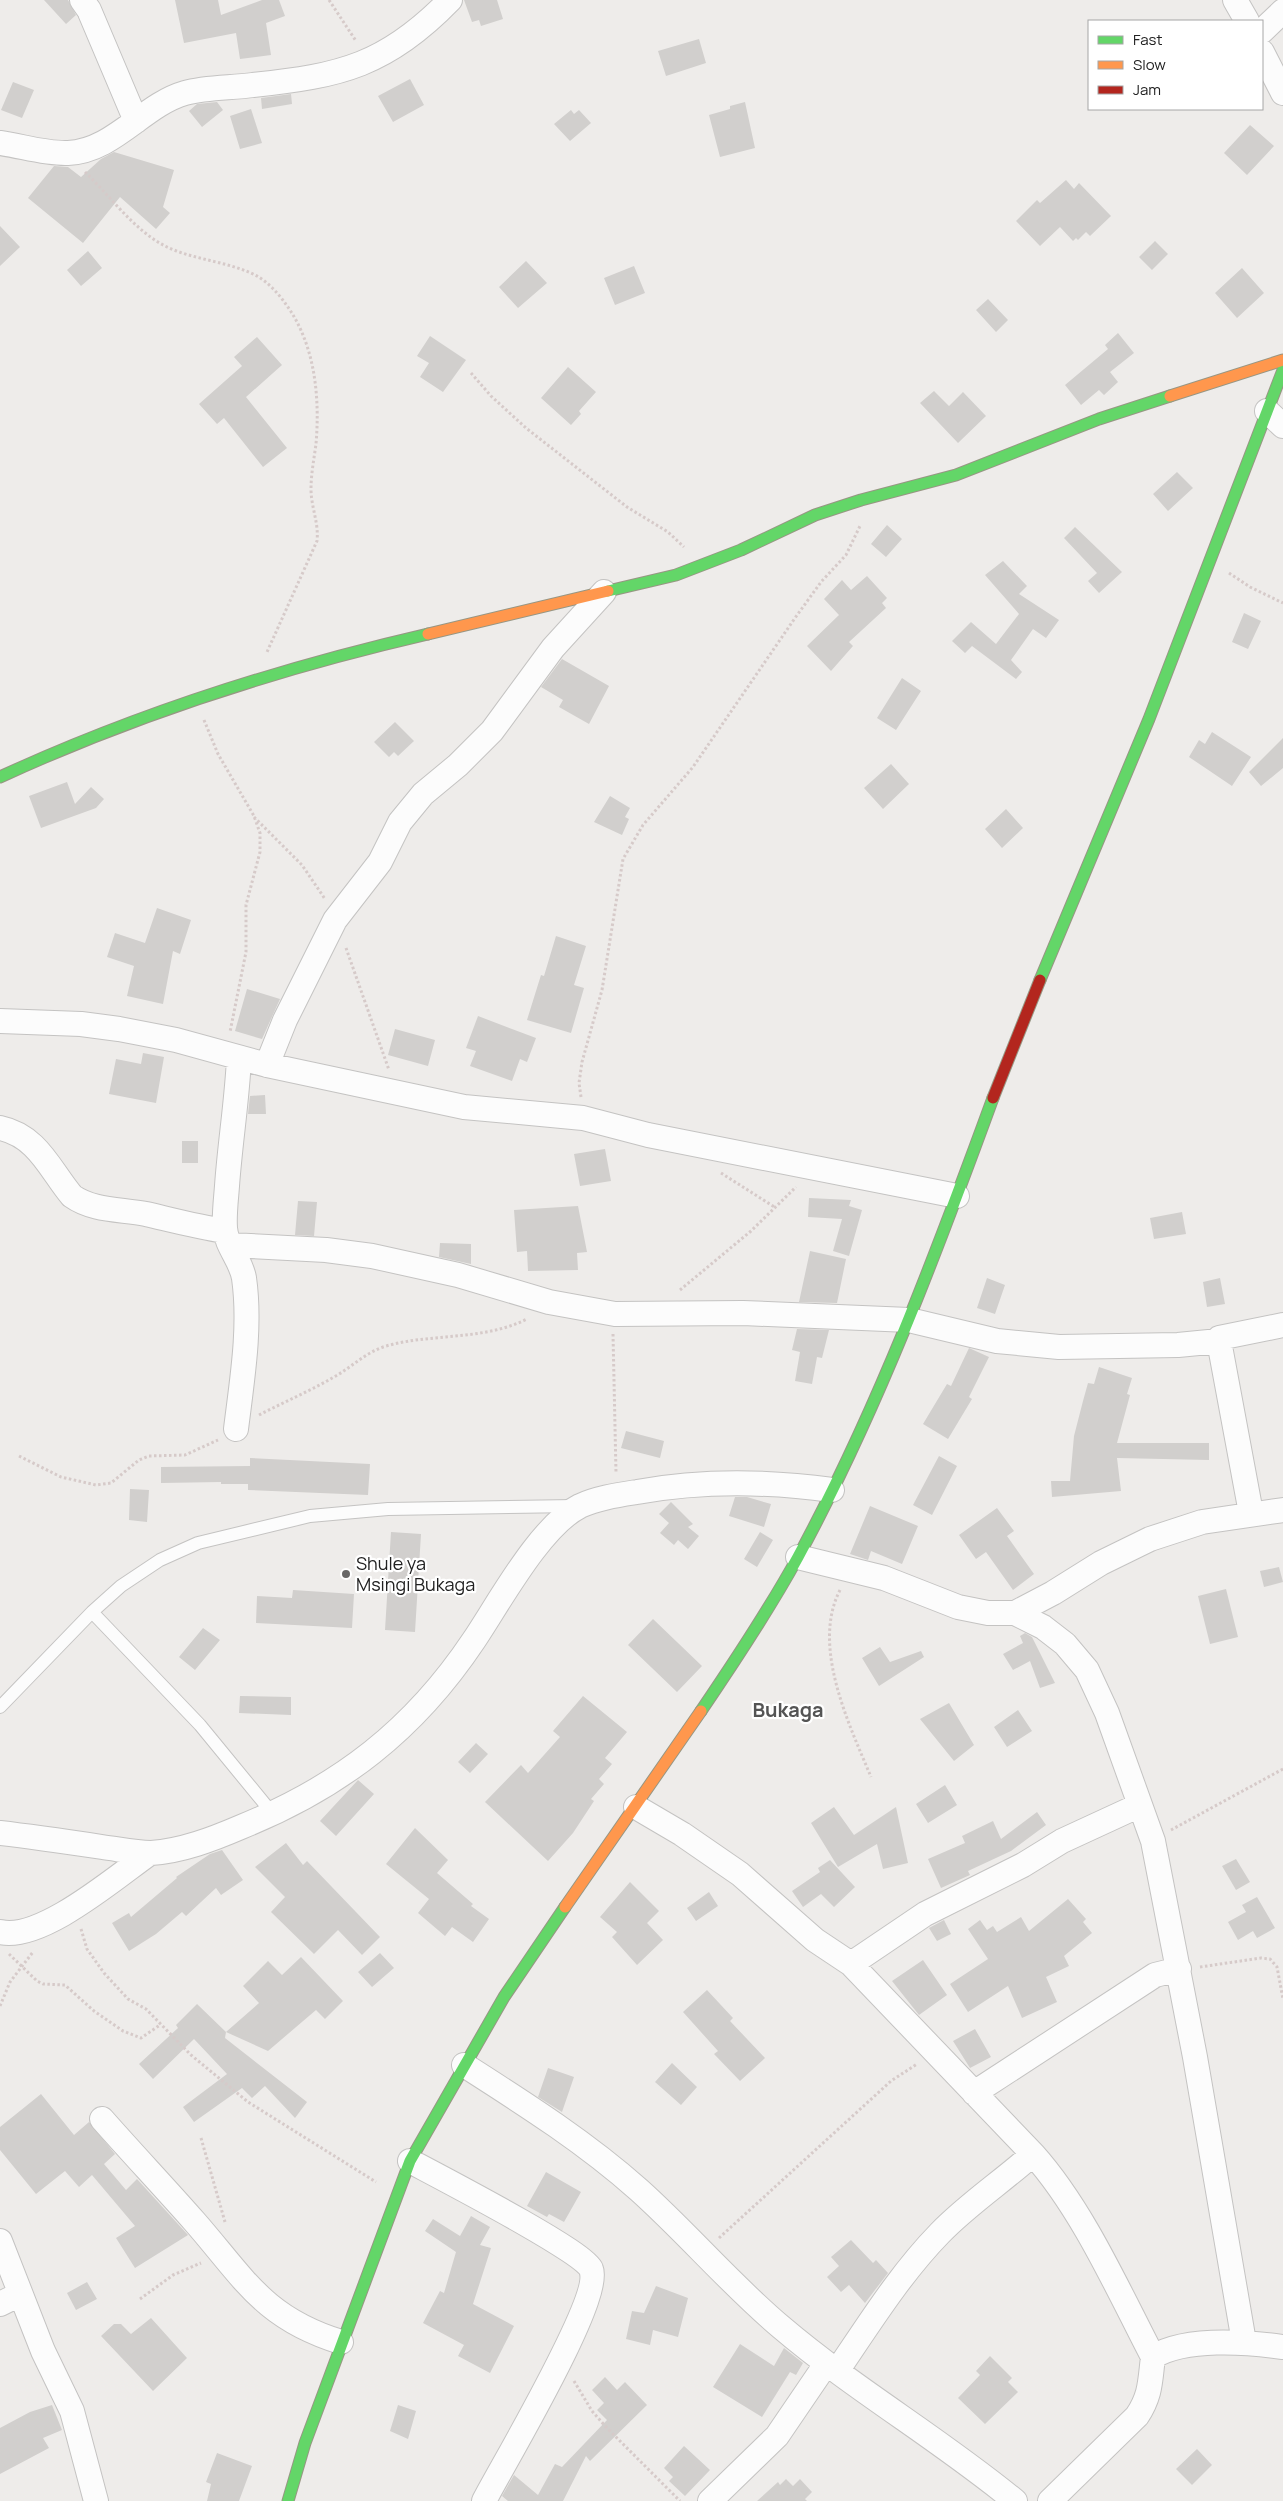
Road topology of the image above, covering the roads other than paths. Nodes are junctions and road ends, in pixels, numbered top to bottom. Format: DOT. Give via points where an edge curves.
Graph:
graph roads {
  1 [pos="82,0"];
  2 [pos="1235,0"];
  3 [pos="436,5"];
  4 [pos="1283,12"];
  5 [pos="1246,20"];
  6 [pos="1263,30"];
  7 [pos="1263,54"];
  8 [pos="1283,93"];
  9 [pos="136,121"];
  10 [pos="0,143"];
  11 [pos="1283,360"];
  12 [pos="1283,370"];
  13 [pos="1275,419"];
  14 [pos="604,592"];
  15 [pos="0,777"];
  16 [pos="0,1021"];
  17 [pos="239,1058"];
  18 [pos="267,1065"];
  19 [pos="0,1128"];
  20 [pos="956,1196"];
  21 [pos="228,1238"];
  22 [pos="909,1320"];
  23 [pos="1283,1325"];
  24 [pos="1219,1341"];
  25 [pos="236,1429"];
  26 [pos="832,1490"];
  27 [pos="580,1506"];
  28 [pos="1283,1510"];
  29 [pos="1251,1514"];
  30 [pos="798,1557"];
  31 [pos="92,1612"];
  32 [pos="1015,1613"];
  33 [pos="0,1706"];
  34 [pos="1140,1805"];
  35 [pos="636,1807"];
  36 [pos="274,1814"];
  37 [pos="0,1833"];
  38 [pos="150,1853"];
  39 [pos="0,1932"];
  40 [pos="851,1964"];
  41 [pos="1179,1969"];
  42 [pos="464,2065"];
  43 [pos="974,2093"];
  44 [pos="102,2119"];
  45 [pos="1033,2154"];
  46 [pos="410,2162"];
  47 [pos="0,2241"];
  48 [pos="10,2299"];
  49 [pos="342,2342"];
  50 [pos="1244,2342"];
  51 [pos="1283,2347"];
  52 [pos="1153,2357"];
  53 [pos="832,2368"];
  54 [pos="96,2501"];
  55 [pos="288,2501"];
  56 [pos="484,2501"];
  57 [pos="710,2501"];
  58 [pos="1015,2501"];
  59 [pos="1050,2501"];
  1 -- 9 [label="street"];
  2 -- 5 [label="street"];
  3 -- 9 [label="street" via="383,55 351,69 301,80 185,93"];
  4 -- 6 [label="street"];
  7 -- 8 [label="street"];
  9 -- 10 [label="street" via="94,147 68,153"];
  11 -- 14 [label="street" via="1099,420 956,475 815,515 676,575"];
  12 -- 13 [label="street"];
  13 -- 20 [label="street" via="1209,560 1149,719 1012,1046"];
  14 -- 15 [label="street" via="350,652 194,699 80,740"];
  14 -- 18 [label="street" via="553,648 492,731 412,806 400,822 380,862 335,920 285,1020"];
  16 -- 17 [label="street" via="120,1029 176,1040"];
  17 -- 18 [label="street"];
  17 -- 21 [label="street" via="229,1145"];
  18 -- 20 [label="street" via="464,1107 583,1118 648,1135"];
  19 -- 21 [label="street" via="30,1141 79,1201 94,1207 144,1214"];
  20 -- 22 [label="street"];
  21 -- 22 [label="street" via="372,1256 458,1275 549,1302 615,1314 788,1314"];
  21 -- 25 [label="street" via="243,1276 246,1299"];
  22 -- 24 [label="street" via="997,1341 1059,1347"];
  22 -- 26 [label="street"];
  23 -- 24 [label="street" via="1219,1338"];
  24 -- 29 [label="street"];
  26 -- 27 [label="street" via="732,1481 678,1484 617,1495"];
  26 -- 30 [label="street"];
  27 -- 31 [label="lane" via="388,1510 310,1516 198,1543 160,1560 121,1586"];
  27 -- 36 [label="street" via="553,1528 536,1548 432,1697 384,1745 341,1776"];
  28 -- 29 [label="street"];
  29 -- 32 [label="street" via="1202,1522 1150,1540"];
  30 -- 32 [label="street" via="884,1578 958,1607 988,1613"];
  30 -- 35 [label="street" via="728,1672"];
  31 -- 33 [label="lane"];
  31 -- 36 [label="lane" via="200,1725"];
  32 -- 34 [label="street" via="1066,1644 1087,1670 1107,1713"];
  34 -- 40 [label="street" via="1070,1837 1023,1865 926,1914"];
  34 -- 41 [label="street" via="1153,1841"];
  35 -- 40 [label="street" via="740,1874 815,1940"];
  35 -- 42 [label="street" via="541,1940"];
  36 -- 38 [label="street" via="212,1839"];
  37 -- 38 [label="street"];
  38 -- 39 [label="street" via="43,1925 21,1932"];
  40 -- 43 [label="street"];
  41 -- 43 [label="street" via="1155,1975"];
  41 -- 50 [label="street"];
  42 -- 46 [label="street"];
  42 -- 53 [label="street" via="589,2148 640,2190 773,2320"];
  43 -- 45 [label="street"];
  44 -- 49 [label="street" via="229,2265 274,2310 300,2326"];
  45 -- 52 [label="street" via="1055,2179 1075,2211"];
  45 -- 53 [label="street" via="956,2217 922,2251"];
  46 -- 49 [label="street"];
  46 -- 56 [label="street" via="585,2261 593,2276 563,2358"];
  47 -- 48 [label="street"];
  48 -- 54 [label="street" via="43,2350 72,2411"];
  49 -- 55 [label="street" via="305,2443"];
  50 -- 51 [label="street"];
  50 -- 52 [label="street" via="1177,2346"];
  52 -- 59 [label="street" via="1151,2387 1137,2416"];
  53 -- 57 [label="street" via="777,2436"];
  53 -- 58 [label="street"];
}
